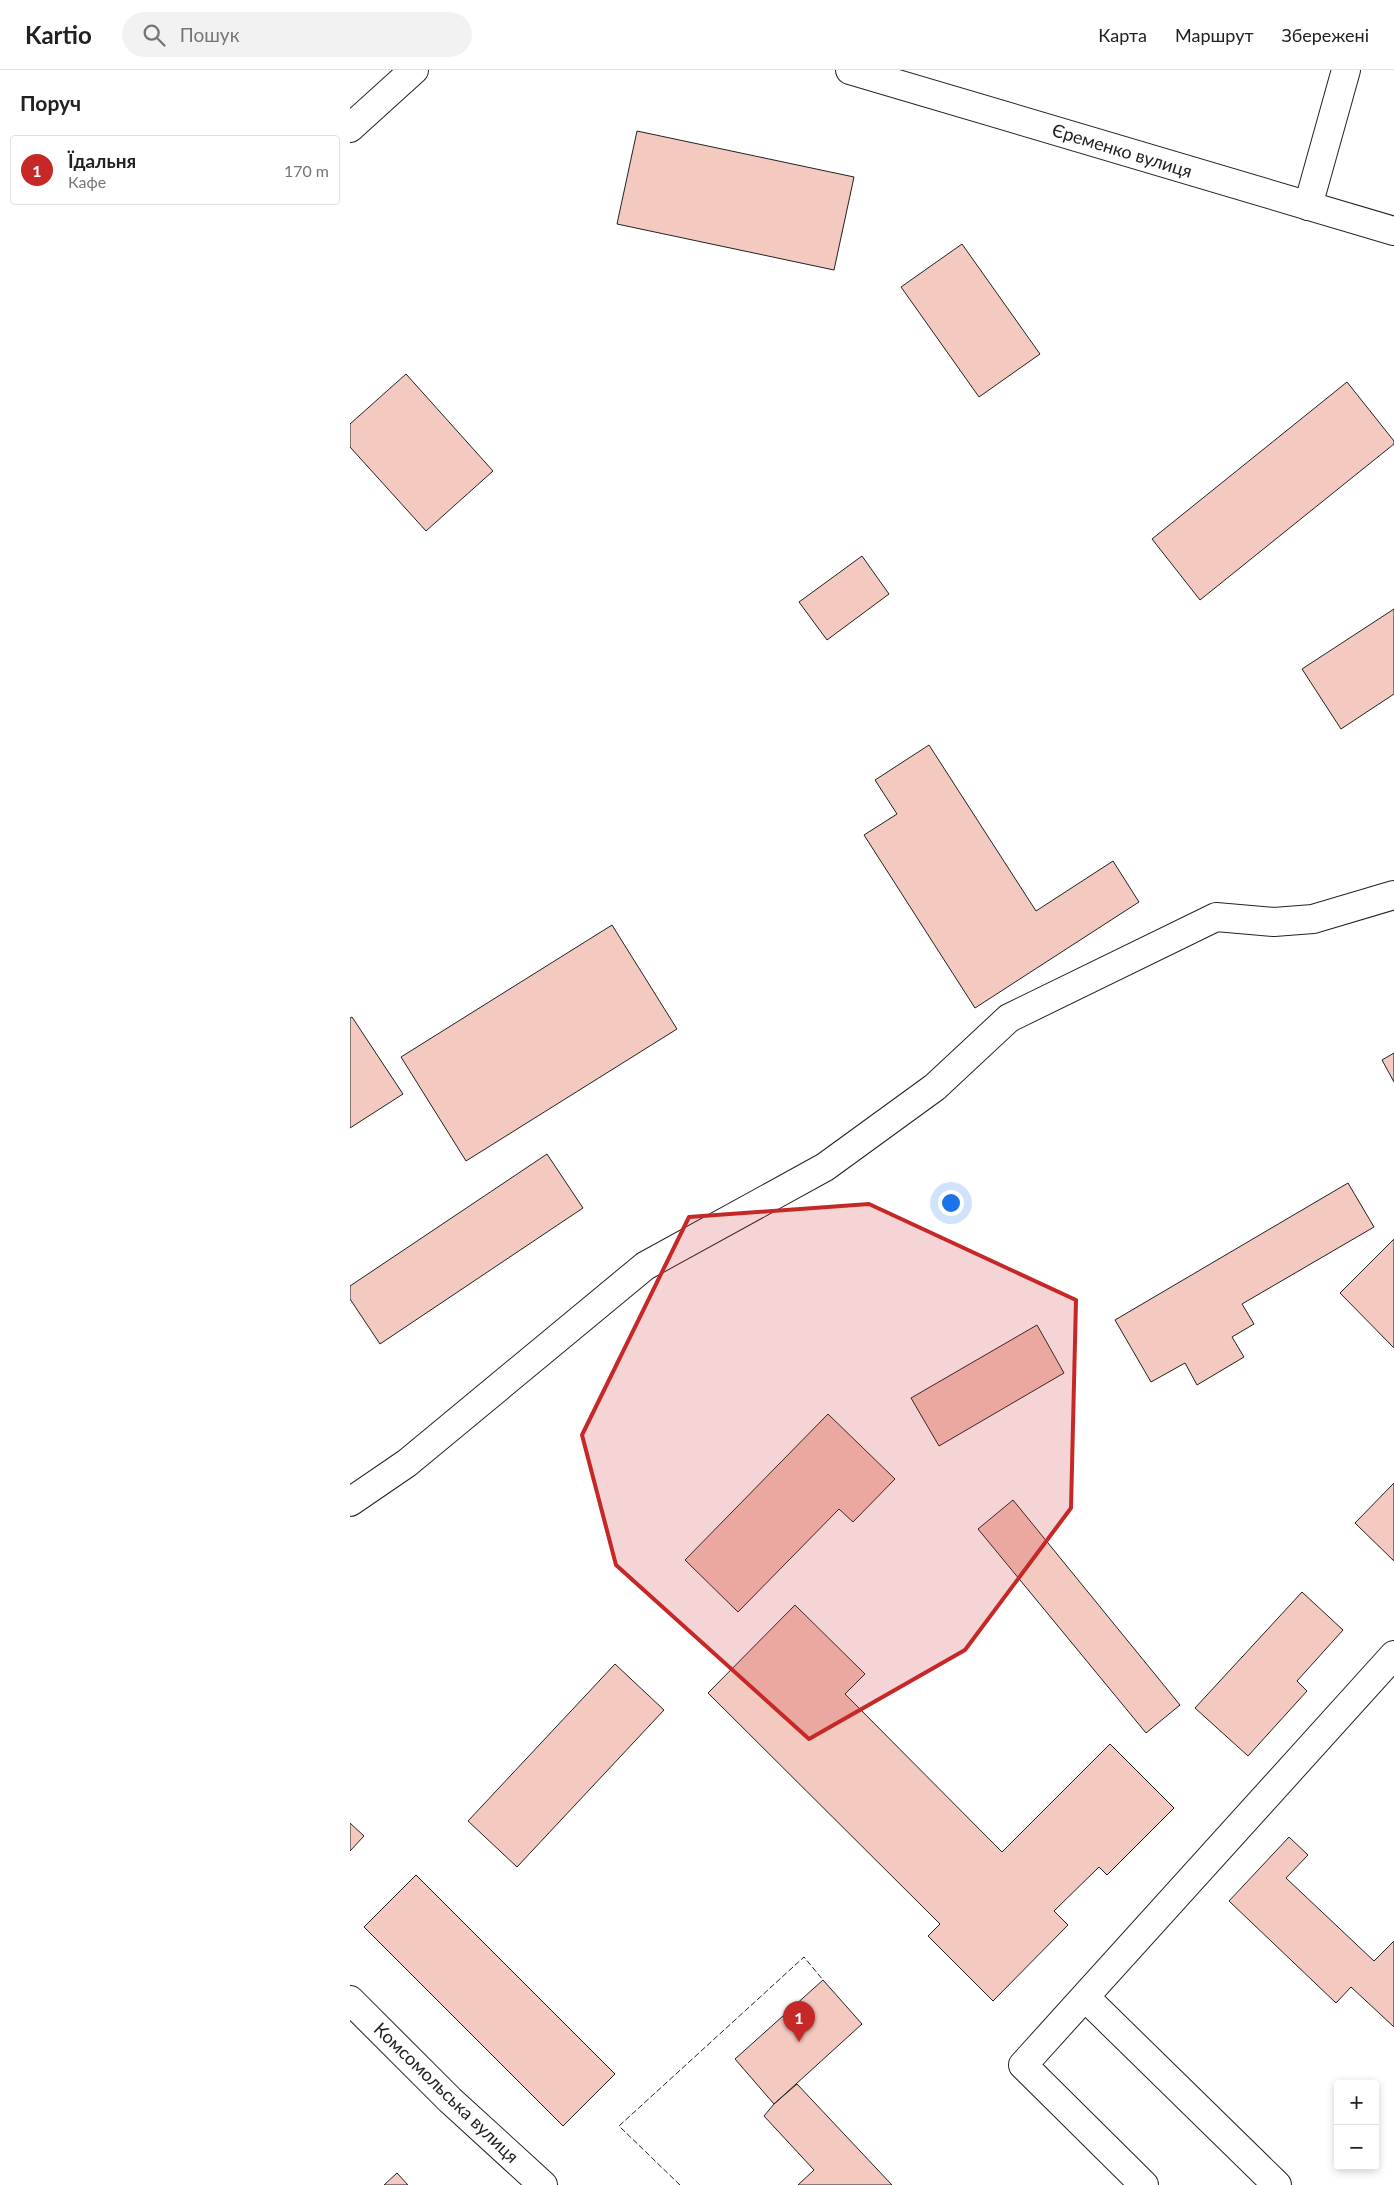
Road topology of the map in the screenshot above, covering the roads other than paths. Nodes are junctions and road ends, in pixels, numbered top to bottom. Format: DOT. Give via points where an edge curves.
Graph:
graph roads {
  1 [pos="414,70"];
  2 [pos="850,70"];
  3 [pos="1346,70"];
  4 [pos="350,128"];
  5 [pos="1308,206"];
  6 [pos="1394,231"];
  7 [pos="1394,895"];
  8 [pos="350,1502"];
  9 [pos="1394,1655"];
  10 [pos="1085,1997"];
  11 [pos="350,2000"];
  12 [pos="543,2185"];
  13 [pos="1144,2185"];
  14 [pos="1277,2185"];
  1 -- 4 [label="street"];
  2 -- 5 [label="street, Єременко вулиця"];
  3 -- 5 [label="street"];
  5 -- 6 [label="street, Єременко вулиця"];
  7 -- 8 [label="street" via="1313,919 1274,922 1216,917 1009,1018 935,1087 825,1167 645,1266 407,1463"];
  9 -- 10 [label="street"];
  10 -- 13 [label="street" via="1023,2065"];
  10 -- 14 [label="street"];
  11 -- 12 [label="street, Комсомольська вулиця" via="450,2100"];
}
